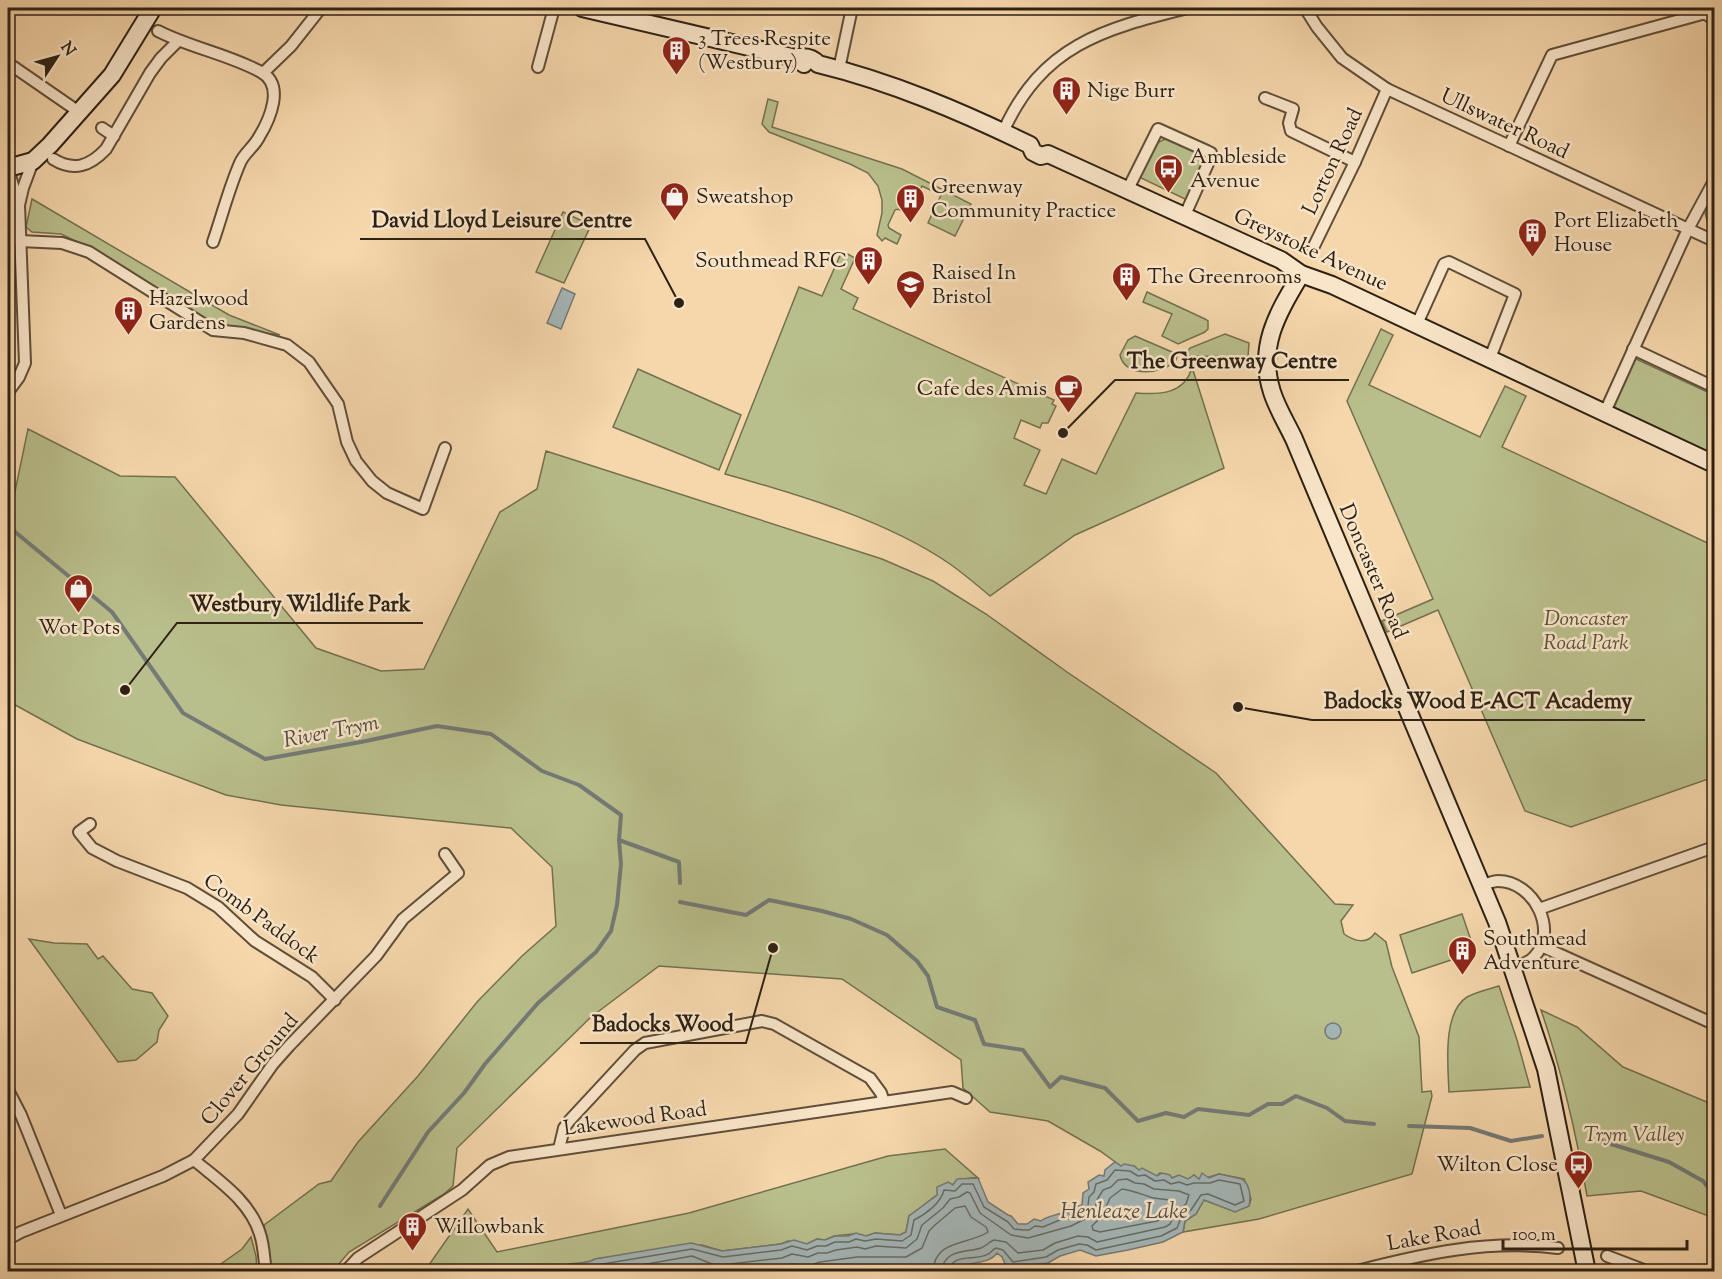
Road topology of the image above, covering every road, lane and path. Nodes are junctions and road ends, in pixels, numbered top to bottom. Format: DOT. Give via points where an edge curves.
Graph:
graph roads {
  1 [pos="153,8"];
  2 [pos="321,8"];
  3 [pos="554,8"];
  4 [pos="582,8"];
  5 [pos="852,8"];
  6 [pos="1188,8"];
  7 [pos="1305,8"];
  8 [pos="1714,20"];
  9 [pos="158,30"];
  10 [pos="178,41"];
  11 [pos="14,52"];
  12 [pos="8,63"];
  13 [pos="538,67"];
  14 [pos="839,69"];
  15 [pos="262,73"];
  16 [pos="1387,89"];
  17 [pos="1265,98"];
  18 [pos="79,112"];
  19 [pos="102,128"];
  20 [pos="1003,132"];
  21 [pos="114,136"];
  22 [pos="1509,146"];
  23 [pos="53,159"];
  24 [pos="33,161"];
  25 [pos="1355,162"];
  26 [pos="8,168"];
  27 [pos="1714,181"];
  28 [pos="1128,189"];
  29 [pos="19,205"];
  30 [pos="1185,215"];
  31 [pos="1688,229"];
  32 [pos="20,241"];
  33 [pos="1714,241"];
  34 [pos="213,242"];
  35 [pos="1313,248"];
  36 [pos="1301,274"];
  37 [pos="1417,324"];
  38 [pos="1634,349"];
  39 [pos="1490,358"];
  40 [pos="1714,387"];
  41 [pos="8,392"];
  42 [pos="1605,412"];
  43 [pos="446,448"];
  44 [pos="1714,464"];
  45 [pos="90,824"];
  46 [pos="1714,847"];
  47 [pos="445,854"];
  48 [pos="1480,885"];
  49 [pos="1539,909"];
  50 [pos="1541,946"];
  51 [pos="1513,968"];
  52 [pos="335,1000"];
  53 [pos="1714,1024"];
  54 [pos="8,1090"];
  55 [pos="966,1098"];
  56 [pos="884,1102"];
  57 [pos="559,1149"];
  58 [pos="194,1160"];
  59 [pos="61,1215"];
  60 [pos="8,1239"];
  61 [pos="1558,1248"];
  62 [pos="1607,1256"];
  63 [pos="266,1272"];
  64 [pos="345,1272"];
  65 [pos="1353,1272"];
  66 [pos="1587,1272"];
  67 [pos="1648,1272"];
  1 -- 18 [label="street" via="112,75"];
  2 -- 15 [label="street" via="291,46"];
  3 -- 13 [label="street"];
  4 -- 14 [label="street, Greystoke Avenue" via="796,58 811,66"];
  5 -- 14 [label="street"];
  6 -- 20 [label="street" via="1130,22 1068,51 1036,78"];
  7 -- 16 [label="street, Ullswater Road" via="1341,58"];
  8 -- 22 [label="street" via="1702,14 1552,55"];
  9 -- 10 [label="street"];
  10 -- 15 [label="street"];
  10 -- 21 [label="street" via="155,66"];
  11 -- 12 [label="street"];
  12 -- 18 [label="street"];
  14 -- 20 [label="street, Greystoke Avenue" via="942,105"];
  15 -- 34 [label="street" via="272,82 275,99 259,138 241,160"];
  16 -- 22 [label="street, Ullswater Road"];
  16 -- 25 [label="street, Lorton Road"];
  17 -- 25 [label="street" via="1293,109 1291,131"];
  18 -- 24 [label="street"];
  19 -- 21 [label="street"];
  20 -- 28 [label="street, Greystoke Avenue" via="1030,145 1037,142 1047,147 1048,154"];
  21 -- 23 [label="street" via="106,149 85,165 70,167"];
  22 -- 31 [label="street, Ullswater Road"];
  24 -- 26 [label="street"];
  24 -- 29 [label="street"];
  25 -- 35 [label="street, Lorton Road"];
  26 -- 29 [label="street"];
  27 -- 31 [label="street"];
  28 -- 30 [label="street, Greystoke Avenue"];
  28 -- 30 [label="street" via="1156,131 1161,129 1211,153"];
  29 -- 32 [label="street"];
  30 -- 36 [label="street, Greystoke Avenue" via="1281,260"];
  31 -- 33 [label="street, Ullswater Road"];
  31 -- 38 [label="street"];
  32 -- 41 [label="street" via="25,363"];
  32 -- 43 [label="street" via="62,243 89,252 213,330 244,333 287,345 309,362 338,404 356,461 372,481 403,501 423,509"];
  36 -- 37 [label="street, Greystoke Avenue"];
  36 -- 48 [label="street, Doncaster Road" via="1272,327 1267,359 1272,392"];
  37 -- 39 [label="street, Greystoke Avenue"];
  37 -- 39 [label="street" via="1444,264 1449,262 1515,294"];
  38 -- 40 [label="street"];
  38 -- 42 [label="street"];
  39 -- 42 [label="street, Greystoke Avenue"];
  42 -- 44 [label="street, Greystoke Avenue"];
  45 -- 52 [label="street, Comb Paddock" via="80,832 92,848 187,888 218,907 255,941 312,977"];
  46 -- 49 [label="street"];
  47 -- 52 [label="street, Clover Ground" via="458,873 403,919 376,956"];
  48 -- 49 [label="street" via="1498,881 1512,885 1527,894"];
  48 -- 51 [label="street, Doncaster Road"];
  49 -- 50 [label="street"];
  50 -- 51 [label="street" via="1529,961"];
  50 -- 53 [label="street"];
  51 -- 66 [label="street, Doncaster Road" via="1550,1084"];
  52 -- 58 [label="street, Clover Ground" via="281,1055 238,1114"];
  54 -- 59 [label="street"];
  55 -- 56 [label="street, Lakewood Road" via="952,1092"];
  56 -- 57 [label="street, Lakewood Road"];
  56 -- 57 [label="street" via="870,1078 762,1021 645,1043 570,1120"];
  57 -- 64 [label="street, Lakewood Road" via="509,1157 490,1165 446,1201 358,1258"];
  58 -- 59 [label="street, Clover Ground"];
  58 -- 63 [label="street" via="239,1198 252,1216 260,1233"];
  59 -- 60 [label="street, Clover Ground"];
  61 -- 65 [label="street, Lake Road" via="1496,1244 1451,1249"];
  62 -- 67 [label="street"];
}
